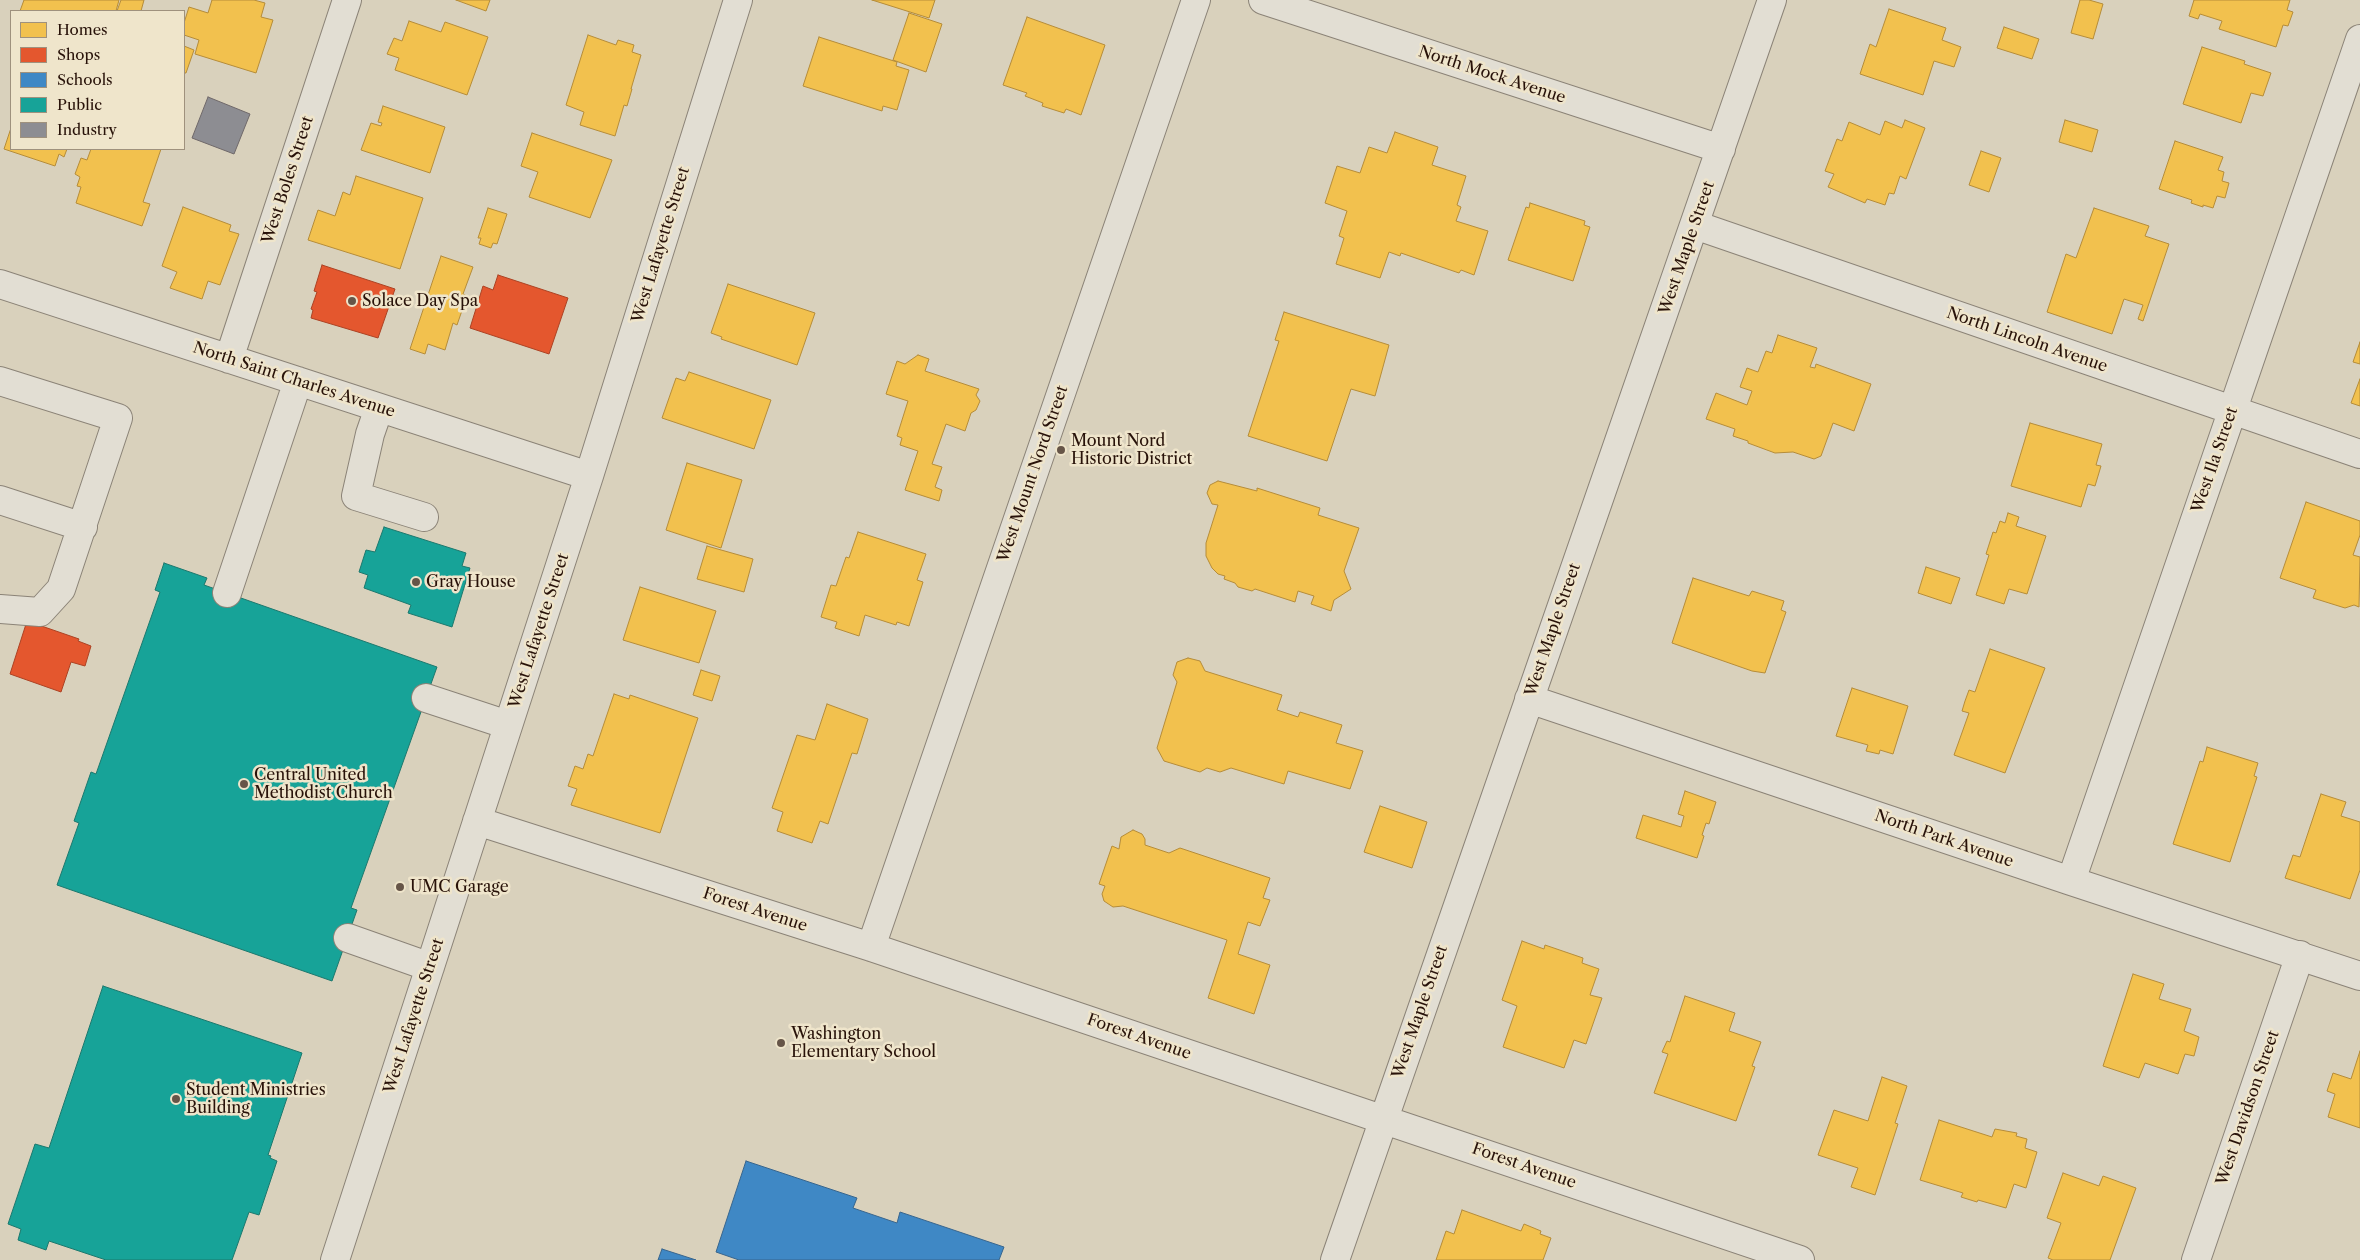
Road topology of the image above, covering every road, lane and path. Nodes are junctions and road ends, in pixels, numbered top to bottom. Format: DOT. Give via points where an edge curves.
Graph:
graph roads {
  1 [pos="347,0"];
  2 [pos="738,0"];
  3 [pos="1196,0"];
  4 [pos="1263,0"];
  5 [pos="1772,0"];
  6 [pos="2360,39"];
  7 [pos="1721,149"];
  8 [pos="1695,225"];
  9 [pos="0,284"];
  10 [pos="229,359"];
  11 [pos="0,381"];
  12 [pos="298,381"];
  13 [pos="379,408"];
  14 [pos="2232,411"];
  15 [pos="2360,454"];
  16 [pos="589,476"];
  17 [pos="0,500"];
  18 [pos="424,517"];
  19 [pos="83,527"];
  20 [pos="227,593"];
  21 [pos="0,610"];
  22 [pos="426,698"];
  23 [pos="1529,699"];
  24 [pos="508,725"];
  25 [pos="477,821"];
  26 [pos="2071,882"];
  27 [pos="348,938"];
  28 [pos="871,947"];
  29 [pos="2300,955"];
  30 [pos="430,967"];
  31 [pos="2360,976"];
  32 [pos="1383,1119"];
  33 [pos="335,1260"];
  34 [pos="1335,1260"];
  35 [pos="1800,1260"];
  36 [pos="2196,1260"];
  1 -- 10 [label="street, West Boles Street"];
  2 -- 16 [label="street, West Lafayette Street"];
  3 -- 28 [label="street, West Mount Nord Street"];
  4 -- 7 [label="street, North Mock Avenue"];
  5 -- 7 [label="street, West Maple Street"];
  6 -- 14 [label="street, West Ila Street"];
  7 -- 8 [label="street, West Maple Street"];
  8 -- 14 [label="street, North Lincoln Avenue"];
  8 -- 23 [label="street, West Maple Street"];
  9 -- 10 [label="street, North Saint Charles Avenue"];
  10 -- 12 [label="street, North Saint Charles Avenue"];
  11 -- 19 [label="street" via="118,418"];
  12 -- 13 [label="street, North Saint Charles Avenue"];
  12 -- 20 [label="street"];
  13 -- 16 [label="street, North Saint Charles Avenue"];
  13 -- 18 [label="street" via="356,496"];
  14 -- 15 [label="street, North Lincoln Avenue"];
  14 -- 26 [label="street, West Ila Street"];
  16 -- 24 [label="street, West Lafayette Street"];
  17 -- 19 [label="street"];
  19 -- 21 [label="street" via="61,590 40,612"];
  22 -- 24 [label="street"];
  23 -- 26 [label="street, North Park Avenue"];
  23 -- 32 [label="street, West Maple Street"];
  24 -- 25 [label="street, West Lafayette Street"];
  25 -- 28 [label="street, Forest Avenue"];
  25 -- 30 [label="street, West Lafayette Street"];
  26 -- 29 [label="street, North Park Avenue"];
  27 -- 30 [label="street"];
  28 -- 32 [label="street, Forest Avenue"];
  29 -- 31 [label="street, North Park Avenue"];
  29 -- 36 [label="street, West Davidson Street"];
  30 -- 33 [label="street, West Lafayette Street"];
  32 -- 34 [label="street, West Maple Street"];
  32 -- 35 [label="street, Forest Avenue"];
}
